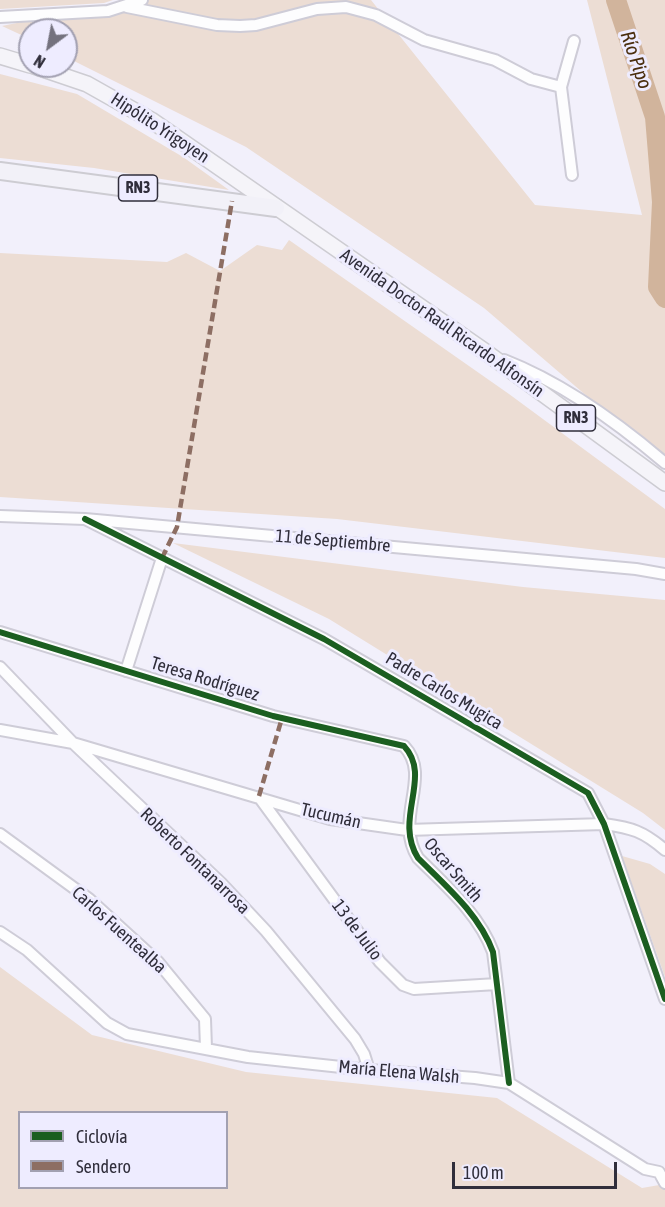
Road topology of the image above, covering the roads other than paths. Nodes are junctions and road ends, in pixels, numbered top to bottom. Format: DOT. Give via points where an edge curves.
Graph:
graph roads {
  1 [pos="142,0"];
  2 [pos="127,7"];
  3 [pos="0,17"];
  4 [pos="574,41"];
  5 [pos="0,56"];
  6 [pos="18,61"];
  7 [pos="69,78"];
  8 [pos="561,87"];
  9 [pos="0,171"];
  10 [pos="572,176"];
  11 [pos="276,208"];
  12 [pos="487,353"];
  13 [pos="665,463"];
  14 [pos="665,483"];
  15 [pos="0,516"];
  16 [pos="85,519"];
  17 [pos="162,558"];
  18 [pos="665,574"];
  19 [pos="0,632"];
  20 [pos="0,668"];
  21 [pos="126,671"];
  22 [pos="0,730"];
  23 [pos="73,743"];
  24 [pos="404,746"];
  25 [pos="259,796"];
  26 [pos="604,824"];
  27 [pos="407,830"];
  28 [pos="0,834"];
  29 [pos="665,850"];
  30 [pos="0,932"];
  31 [pos="497,984"];
  32 [pos="665,999"];
  33 [pos="206,1048"];
  34 [pos="369,1070"];
  35 [pos="509,1083"];
  36 [pos="662,1170"];
  37 [pos="665,1183"];
  1 -- 2 [label="street"];
  2 -- 3 [label="street"];
  2 -- 8 [label="street" via="240,26 317,9 346,7 375,15 424,40 495,60 531,79"];
  4 -- 8 [label="street"];
  5 -- 6 [label="main road"];
  7 -- 11 [label="main road, Hipólito Yrigoyen" via="124,104"];
  8 -- 10 [label="street"];
  9 -- 11 [label="highway, RN3"];
  11 -- 12 [label="main road, Avenida Doctor Raúl Ricardo Alfonsín / RN3"];
  12 -- 13 [label="street" via="537,373 632,434"];
  12 -- 14 [label="main road, Avenida Doctor Raúl Ricardo Alfonsín / RN3"];
  15 -- 16 [label="street, 11 de Septiembre"];
  16 -- 17 [label="street, Padre Carlos Mugica"];
  16 -- 18 [label="street, 11 de Septiembre"];
  17 -- 21 [label="street"];
  17 -- 26 [label="street, Padre Carlos Mugica" via="366,662 588,793"];
  19 -- 21 [label="street, Teresa Rodríguez"];
  20 -- 23 [label="street, Roberto Fontanarrosa"];
  21 -- 24 [label="street, Teresa Rodríguez" via="273,716"];
  22 -- 23 [label="street, Tucumán"];
  23 -- 25 [label="street, Tucumán"];
  23 -- 34 [label="street, Roberto Fontanarrosa" via="266,931 355,1039"];
  24 -- 27 [label="street, Oscar Smith" via="416,770"];
  25 -- 27 [label="street, Tucumán" via="330,819"];
  25 -- 31 [label="street, 13 de Julio" via="380,962 403,985 414,989"];
  26 -- 27 [label="street, Tucumán"];
  26 -- 29 [label="street, Tucumán" via="634,828"];
  26 -- 32 [label="street, Padre Carlos Mugica"];
  27 -- 31 [label="street, Oscar Smith" via="418,858 475,917 487,936"];
  28 -- 33 [label="street, Carlos Fuentealba" via="89,899 158,962 205,1019"];
  30 -- 33 [label="street, María Elena Walsh" via="27,950 107,1023 127,1034"];
  31 -- 35 [label="street, Oscar Smith"];
  33 -- 34 [label="street, María Elena Walsh" via="248,1057"];
  34 -- 35 [label="street, María Elena Walsh"];
  35 -- 36 [label="street, María Elena Walsh" via="645,1169"];
  36 -- 37 [label="street, María Elena Walsh"];
}
